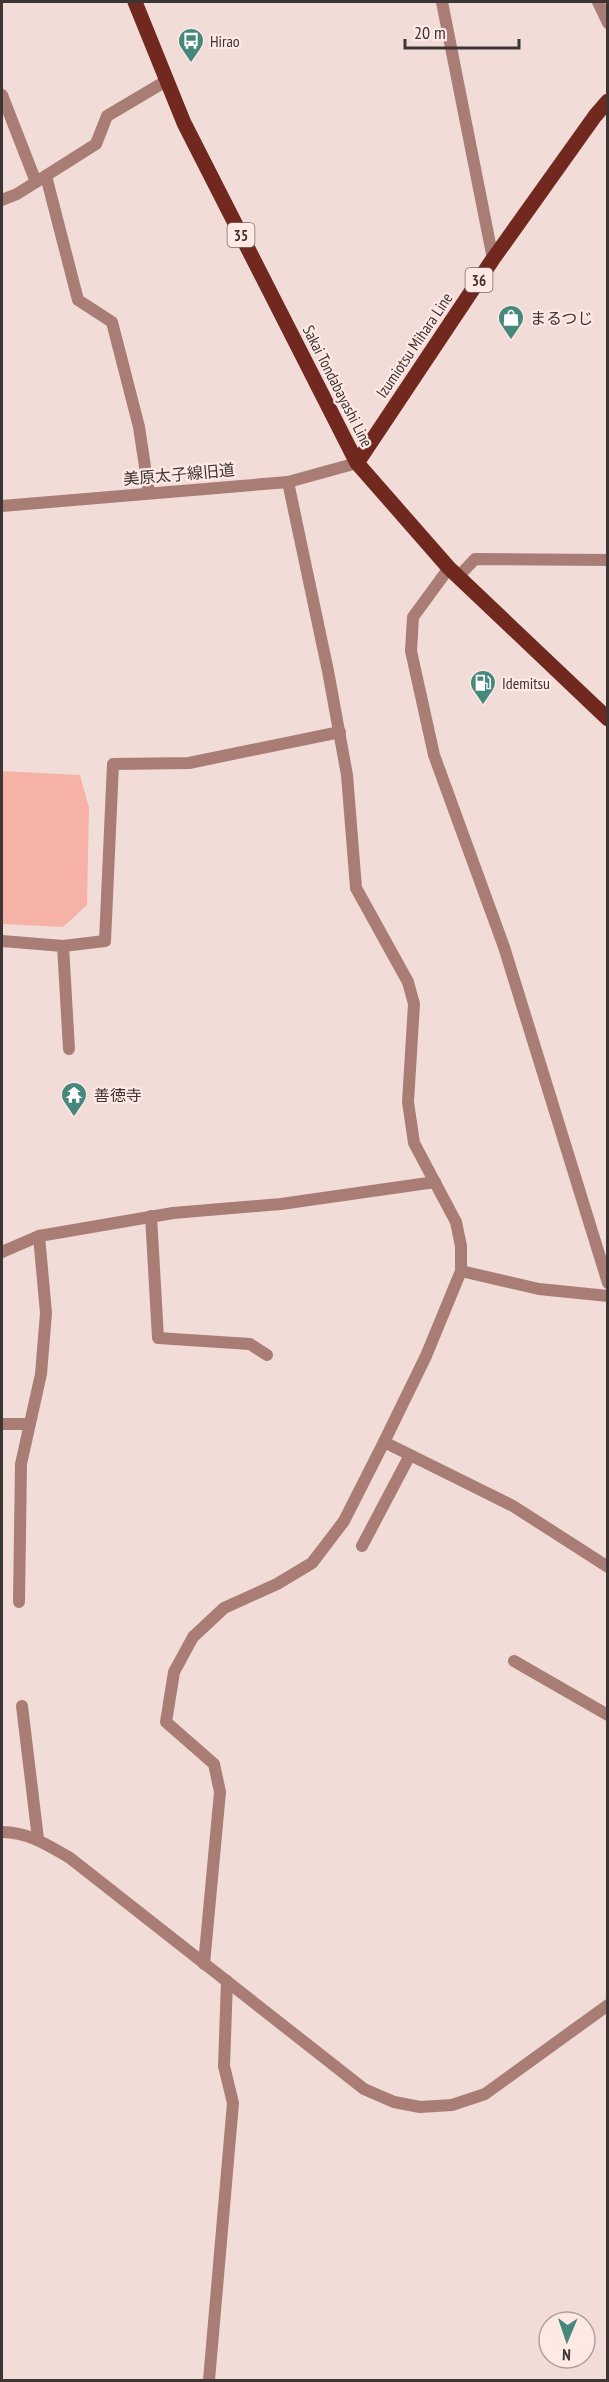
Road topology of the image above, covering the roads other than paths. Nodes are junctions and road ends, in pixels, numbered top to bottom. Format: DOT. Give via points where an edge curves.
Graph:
graph roads {
  1 [pos="135,2"];
  2 [pos="442,2"];
  3 [pos="598,2"];
  4 [pos="608,23"];
  5 [pos="166,81"];
  6 [pos="2,95"];
  7 [pos="608,101"];
  8 [pos="41,178"];
  9 [pos="2,200"];
  10 [pos="493,259"];
  11 [pos="357,463"];
  12 [pos="288,482"];
  13 [pos="149,493"];
  14 [pos="2,506"];
  15 [pos="608,560"];
  16 [pos="454,572"];
  17 [pos="608,719"];
  18 [pos="340,732"];
  19 [pos="2,941"];
  20 [pos="63,946"];
  21 [pos="69,1049"];
  22 [pos="435,1182"];
  23 [pos="151,1216"];
  24 [pos="39,1236"];
  25 [pos="2,1252"];
  26 [pos="461,1271"];
  27 [pos="608,1283"];
  28 [pos="608,1296"];
  29 [pos="267,1355"];
  30 [pos="2,1424"];
  31 [pos="29,1424"];
  32 [pos="384,1442"];
  33 [pos="410,1455"];
  34 [pos="362,1546"];
  35 [pos="608,1567"];
  36 [pos="20,1602"];
  37 [pos="514,1661"];
  38 [pos="22,1706"];
  39 [pos="608,1716"];
  40 [pos="2,1832"];
  41 [pos="38,1839"];
  42 [pos="204,1964"];
  43 [pos="227,1981"];
  44 [pos="608,2005"];
  45 [pos="209,2380"];
  1 -- 5 [label="main road, Sakai Tondabayashi Line / 35"];
  2 -- 10 [label="street"];
  3 -- 4 [label="street"];
  5 -- 8 [label="street" via="107,116 96,144"];
  5 -- 11 [label="main road, Sakai Tondabayashi Line / 35"];
  6 -- 8 [label="street"];
  7 -- 10 [label="main road, Izumiotsu Mihara Line / 36"];
  8 -- 9 [label="street"];
  8 -- 13 [label="street" via="78,300 112,322 139,427"];
  10 -- 11 [label="main road, Izumiotsu Mihara Line / 36"];
  11 -- 12 [label="street, 美原太子線旧道"];
  11 -- 16 [label="main road, Sakai Tondabayashi Line / 35"];
  12 -- 13 [label="street, 美原太子線旧道"];
  12 -- 18 [label="street"];
  13 -- 14 [label="street, 美原太子線旧道"];
  15 -- 16 [label="street" via="475,559"];
  16 -- 17 [label="main road, Sakai Tondabayashi Line / 35"];
  16 -- 27 [label="street" via="413,617 411,651 434,755 504,947"];
  18 -- 20 [label="street" via="189,763 113,765 105,941"];
  18 -- 22 [label="street" via="356,888 408,982 414,1004 408,1102 414,1143"];
  19 -- 20 [label="street"];
  20 -- 21 [label="street"];
  22 -- 23 [label="street" via="281,1204"];
  22 -- 26 [label="street" via="456,1222"];
  23 -- 24 [label="street"];
  23 -- 29 [label="street" via="158,1338 250,1344"];
  24 -- 25 [label="street"];
  24 -- 31 [label="street" via="46,1313 40,1374"];
  26 -- 28 [label="street" via="539,1289"];
  26 -- 32 [label="street"];
  30 -- 31 [label="street"];
  31 -- 36 [label="street" via="21,1464"];
  32 -- 33 [label="street"];
  32 -- 42 [label="street" via="344,1521 312,1563 278,1584 224,1608 193,1637 174,1672 166,1722 214,1764 220,1792"];
  33 -- 34 [label="street"];
  33 -- 35 [label="street" via="513,1506"];
  37 -- 39 [label="street"];
  38 -- 41 [label="street"];
  40 -- 41 [label="street"];
  41 -- 42 [label="street" via="70,1858"];
  42 -- 43 [label="street"];
  43 -- 44 [label="street" via="364,2089 394,2102 420,2107 452,2105 484,2094"];
  43 -- 45 [label="street" via="224,2066 233,2103"];
}
